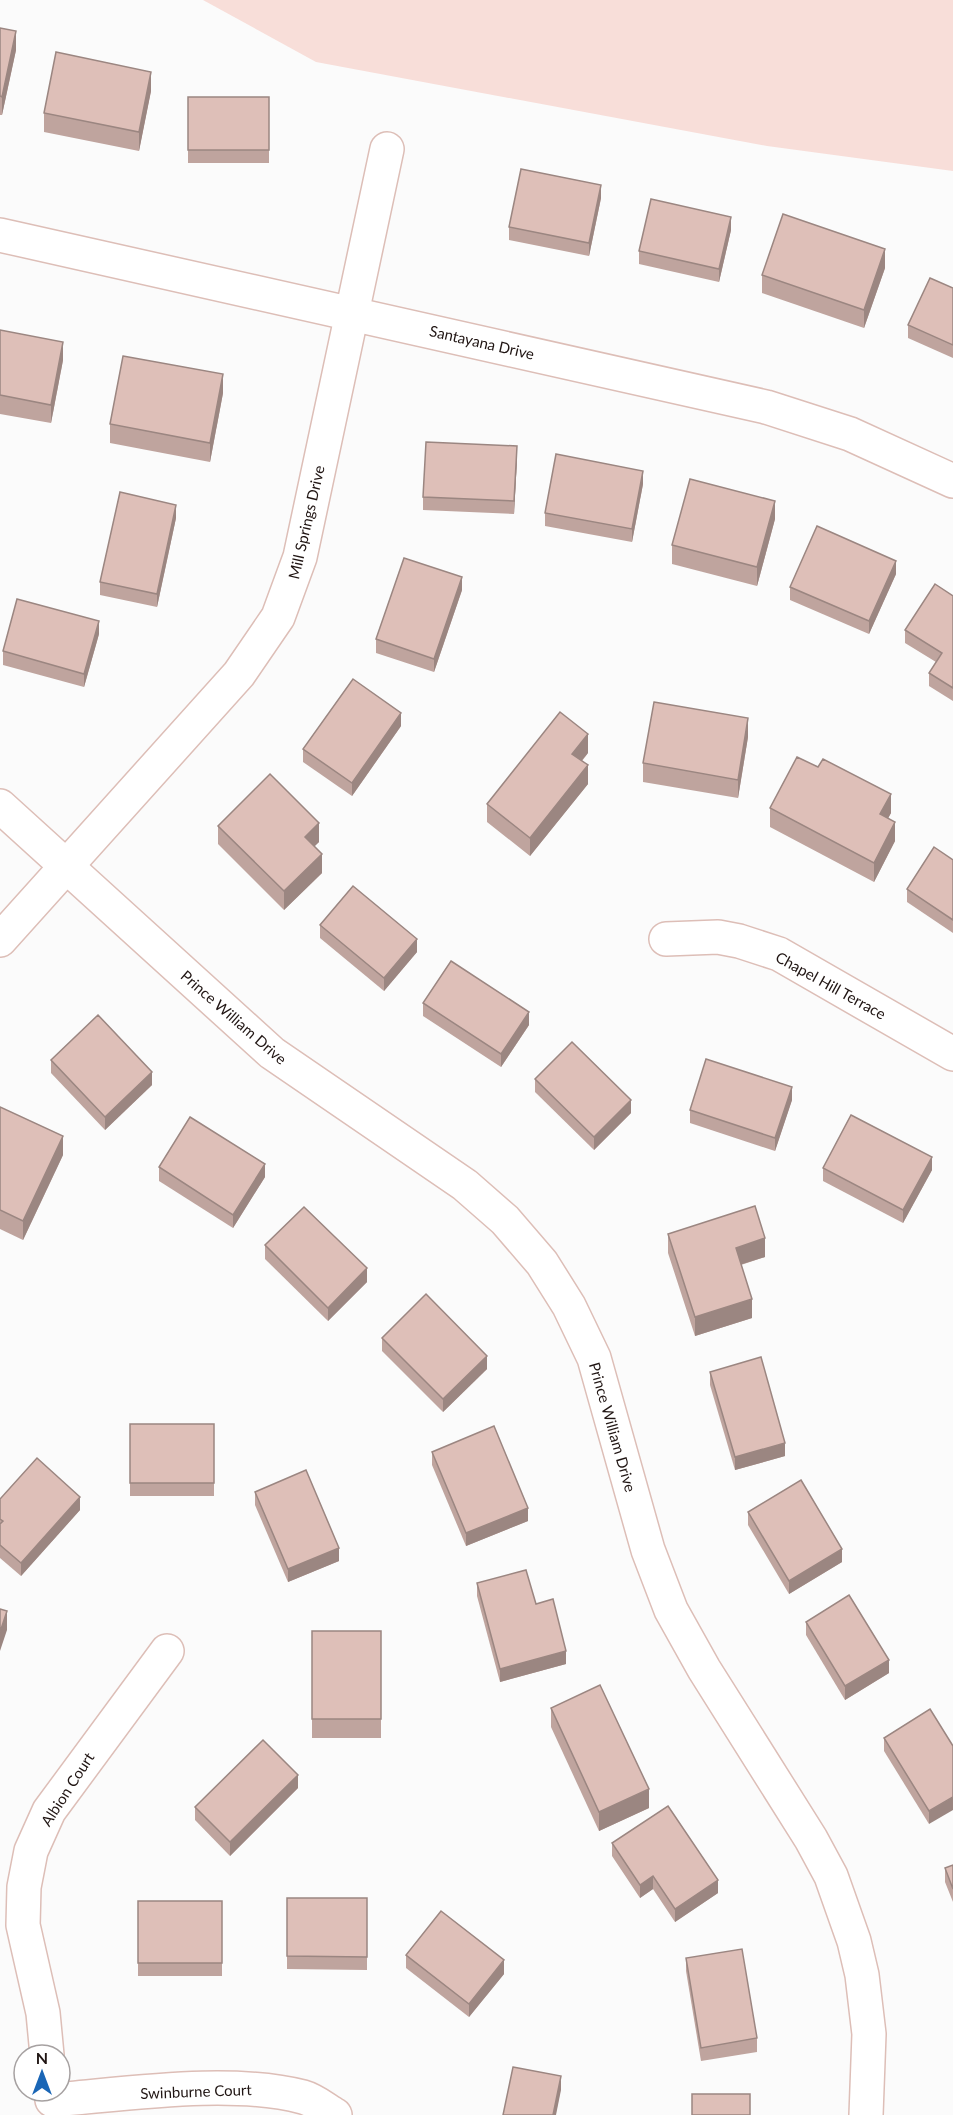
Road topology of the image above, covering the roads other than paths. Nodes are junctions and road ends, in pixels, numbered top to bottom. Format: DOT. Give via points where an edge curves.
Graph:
graph roads {
  1 [pos="387,149"];
  2 [pos="0,235"];
  3 [pos="352,313"];
  4 [pos="953,481"];
  5 [pos="0,806"];
  6 [pos="65,866"];
  7 [pos="666,939"];
  8 [pos="0,940"];
  9 [pos="953,1054"];
  10 [pos="167,1651"];
  11 [pos="46,2043"];
  12 [pos="72,2100"];
  13 [pos="335,2115"];
  14 [pos="866,2115"];
  1 -- 3 [label="street, Mill Springs Drive"];
  2 -- 3 [label="street, Santayana Drive"];
  3 -- 4 [label="street, Santayana Drive" via="766,407 850,434"];
  3 -- 6 [label="street, Mill Springs Drive" via="300,557 278,617 239,674"];
  5 -- 6 [label="street, Prince William Drive"];
  6 -- 8 [label="street, Mill Springs Drive"];
  6 -- 14 [label="street, Prince William Drive" via="272,1053 473,1192 505,1220 569,1306 603,1383 648,1550 671,1610 831,1875 862,1975 869,2034"];
  7 -- 9 [label="street, Chapel Hill Terrace" via="718,937 778,954"];
  10 -- 11 [label="street, Albion Court" via="49,1811 31,1851 24,1887 23,1924"];
  12 -- 13 [label="street, Swinburne Court" via="174,2090 262,2090 305,2097"];
}
